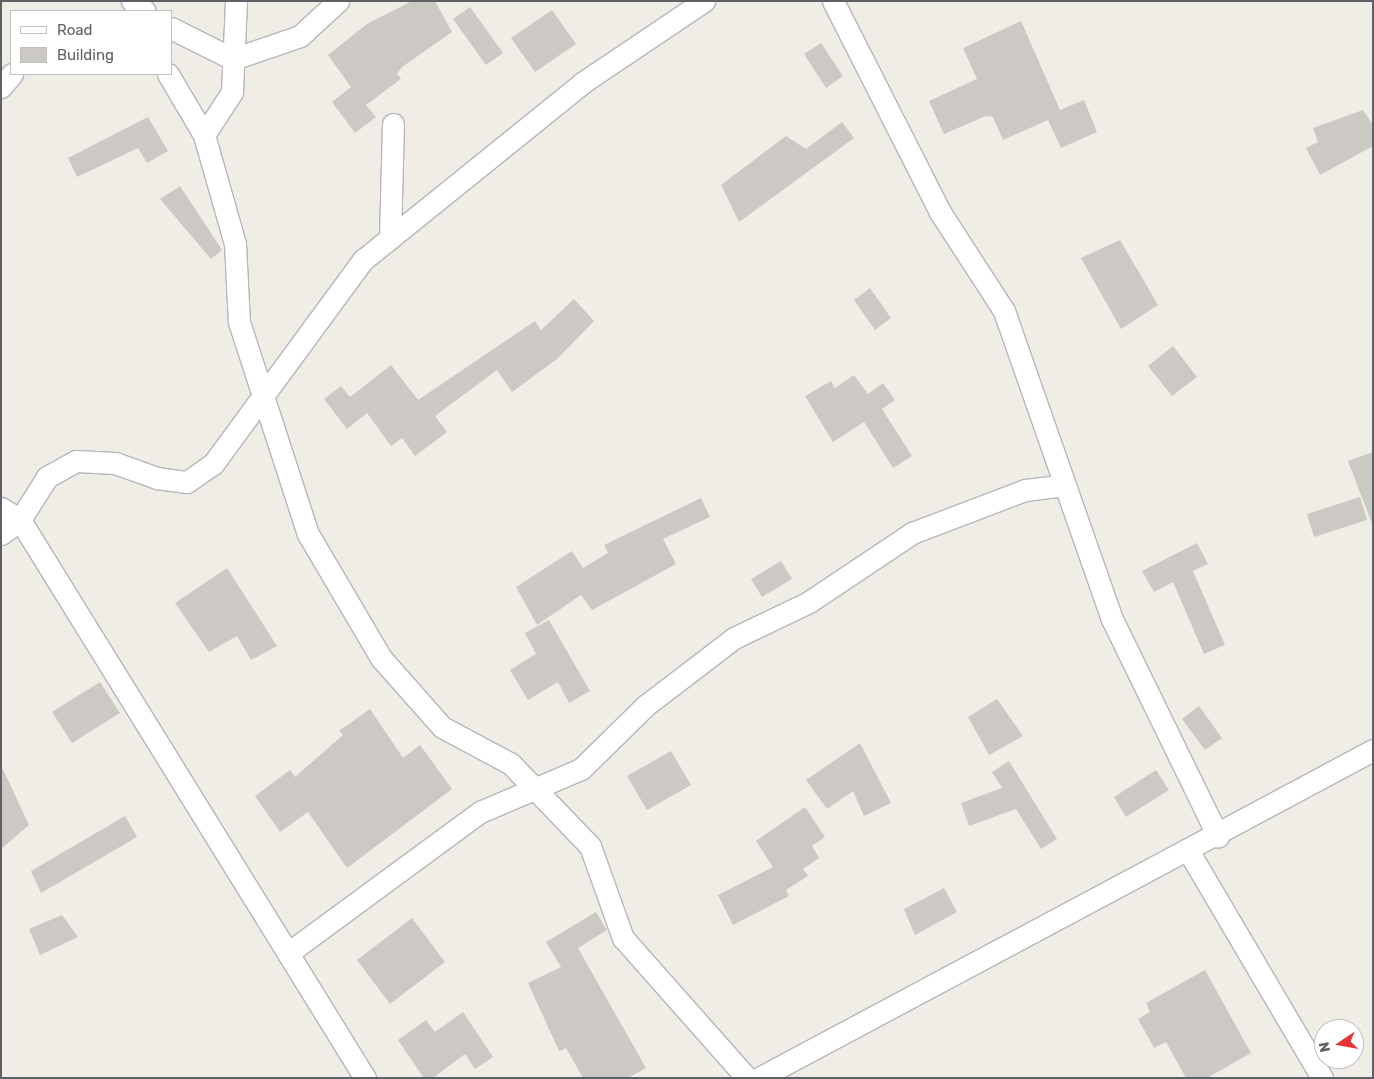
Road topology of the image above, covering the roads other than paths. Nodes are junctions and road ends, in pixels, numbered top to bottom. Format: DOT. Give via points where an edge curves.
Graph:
graph roads {
  1 [pos="132,1"];
  2 [pos="236,1"];
  3 [pos="338,1"];
  4 [pos="704,1"];
  5 [pos="833,1"];
  6 [pos="144,10"];
  7 [pos="172,28"];
  8 [pos="233,59"];
  9 [pos="11,75"];
  10 [pos="169,75"];
  11 [pos="1,87"];
  12 [pos="392,124"];
  13 [pos="204,135"];
  14 [pos="390,238"];
  15 [pos="265,392"];
  16 [pos="1065,485"];
  17 [pos="1,508"];
  18 [pos="20,520"];
  19 [pos="1,534"];
  20 [pos="1373,750"];
  21 [pos="535,788"];
  22 [pos="1218,836"];
  23 [pos="1189,852"];
  24 [pos="288,953"];
  25 [pos="365,1078"];
  26 [pos="747,1078"];
  27 [pos="759,1078"];
  28 [pos="1322,1078"];
  1 -- 6 [label="street"];
  2 -- 8 [label="street"];
  3 -- 8 [label="street" via="300,36"];
  4 -- 14 [label="street" via="582,83"];
  5 -- 16 [label="street" via="940,212 1004,311"];
  7 -- 8 [label="street"];
  8 -- 13 [label="street" via="232,92"];
  9 -- 11 [label="street"];
  10 -- 13 [label="street"];
  12 -- 14 [label="street"];
  13 -- 15 [label="street" via="235,244 239,322"];
  14 -- 15 [label="street" via="363,260"];
  15 -- 18 [label="street" via="213,464 187,482 157,478 115,463 76,461 47,477"];
  15 -- 21 [label="street" via="308,534 381,658 442,727 511,764"];
  16 -- 21 [label="street" via="1025,490 912,534 809,602 734,638 646,706 581,768"];
  16 -- 22 [label="street" via="1112,619"];
  17 -- 18 [label="street"];
  18 -- 19 [label="street"];
  18 -- 24 [label="street"];
  20 -- 22 [label="street"];
  21 -- 24 [label="street" via="480,812"];
  21 -- 26 [label="street" via="590,846 623,938"];
  22 -- 23 [label="street"];
  23 -- 27 [label="street"];
  23 -- 28 [label="street"];
  24 -- 25 [label="street"];
}
